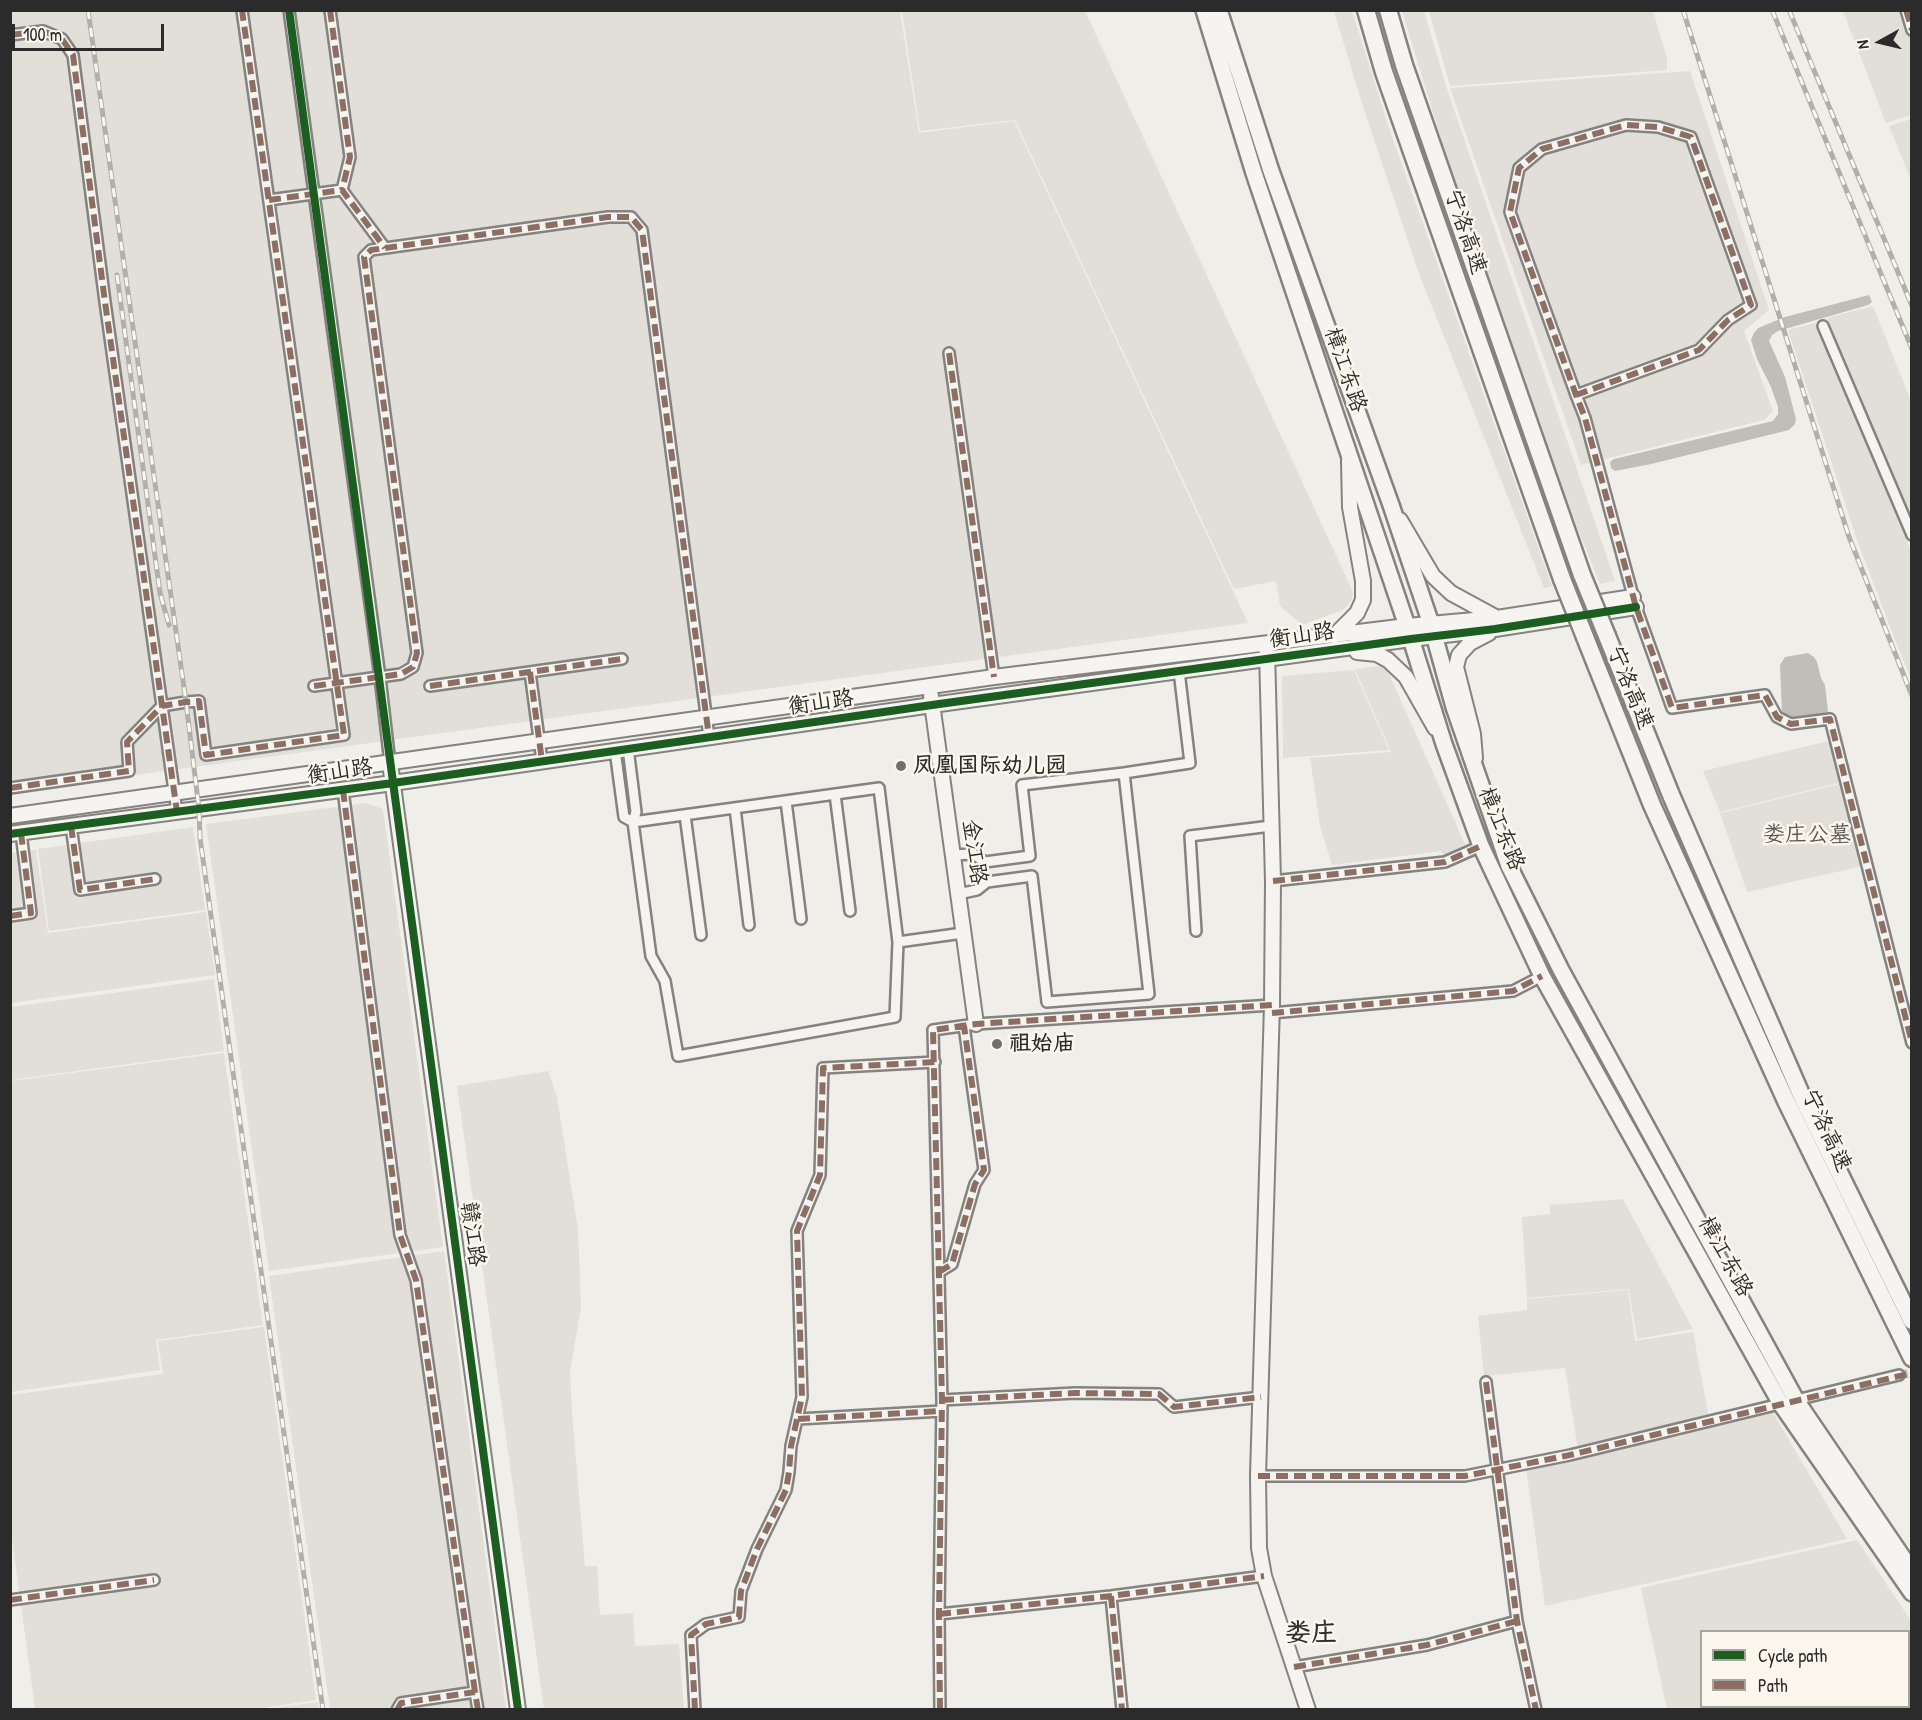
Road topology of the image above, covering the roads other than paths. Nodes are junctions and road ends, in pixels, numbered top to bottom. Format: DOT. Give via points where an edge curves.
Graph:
graph roads {
  1 [pos="242,10"];
  2 [pos="289,10"];
  3 [pos="330,10"];
  4 [pos="1204,10"];
  5 [pos="1219,10"];
  6 [pos="1366,10"];
  7 [pos="1389,10"];
  8 [pos="1906,10"];
  9 [pos="1911,30"];
  10 [pos="10,34"];
  11 [pos="342,190"];
  12 [pos="314,193"];
  13 [pos="269,200"];
  14 [pos="385,248"];
  15 [pos="1823,326"];
  16 [pos="949,354"];
  17 [pos="1576,395"];
  18 [pos="1349,453"];
  19 [pos="1391,505"];
  20 [pos="1911,534"];
  21 [pos="1635,602"];
  22 [pos="1496,624"];
  23 [pos="1432,630"];
  24 [pos="1409,632"];
  25 [pos="1334,636"];
  26 [pos="1266,644"];
  27 [pos="1334,650"];
  28 [pos="622,659"];
  29 [pos="1269,659"];
  30 [pos="1179,671"];
  31 [pos="530,672"];
  32 [pos="380,677"];
  33 [pos="994,678"];
  34 [pos="337,683"];
  35 [pos="314,686"];
  36 [pos="430,686"];
  37 [pos="930,686"];
  38 [pos="932,705"];
  39 [pos="162,706"];
  40 [pos="706,718"];
  41 [pos="709,737"];
  42 [pos="540,742"];
  43 [pos="1444,744"];
  44 [pos="621,749"];
  45 [pos="542,761"];
  46 [pos="390,763"];
  47 [pos="1124,773"];
  48 [pos="1476,775"];
  49 [pos="393,783"];
  50 [pos="10,788"];
  51 [pos="343,790"];
  52 [pos="174,793"];
  53 [pos="835,794"];
  54 [pos="786,801"];
  55 [pos="735,808"];
  56 [pos="177,812"];
  57 [pos="685,815"];
  58 [pos="10,816"];
  59 [pos="633,822"];
  60 [pos="71,826"];
  61 [pos="1271,826"];
  62 [pos="16,833"];
  63 [pos="1481,846"];
  64 [pos="953,855"];
  65 [pos="1030,856"];
  66 [pos="1032,876"];
  67 [pos="155,879"];
  68 [pos="1273,881"];
  69 [pos="958,894"];
  70 [pos="850,911"];
  71 [pos="10,916"];
  72 [pos="801,919"];
  73 [pos="749,925"];
  74 [pos="1196,931"];
  75 [pos="963,933"];
  76 [pos="701,935"];
  77 [pos="898,942"];
  78 [pos="1542,976"];
  79 [pos="1272,1009"];
  80 [pos="970,1025"];
  81 [pos="1911,1043"];
  82 [pos="935,1062"];
  83 [pos="939,1272"];
  84 [pos="1911,1321"];
  85 [pos="1911,1358"];
  86 [pos="1899,1375"];
  87 [pos="1486,1382"];
  88 [pos="1261,1397"];
  89 [pos="942,1400"];
  90 [pos="1788,1402"];
  91 [pos="942,1412"];
  92 [pos="798,1419"];
  93 [pos="1497,1471"];
  94 [pos="1258,1476"];
  95 [pos="1911,1571"];
  96 [pos="1264,1576"];
  97 [pos="154,1580"];
  98 [pos="1911,1593"];
  99 [pos="1111,1596"];
  100 [pos="10,1600"];
  101 [pos="939,1614"];
  102 [pos="1517,1621"];
  103 [pos="1294,1668"];
  104 [pos="475,1692"];
  105 [pos="397,1710"];
  106 [pos="478,1710"];
  107 [pos="518,1710"];
  108 [pos="695,1710"];
  109 [pos="940,1710"];
  110 [pos="1122,1710"];
  111 [pos="1308,1710"];
  112 [pos="1536,1710"];
  1 -- 13 [label="street"];
  2 -- 12 [label="street"];
  3 -- 11 [label="street" via="350,157"];
  4 -- 18 [label="main road, 樟江东路" via="1254,173"];
  5 -- 19 [label="main road, 樟江东路" via="1275,182"];
  6 -- 85 [label="highway, 宁洛高速, bridge" via="1384,72 1562,579 1662,827 1787,1103"];
  7 -- 84 [label="highway, 宁洛高速, bridge" via="1404,64 1582,575 1671,795 1803,1099"];
  8 -- 9 [label="street"];
  10 -- 39 [label="street" via="43,31 62,39 73,55"];
  11 -- 12 [label="street"];
  11 -- 14 [label="street"];
  12 -- 13 [label="street"];
  12 -- 32 [label="street"];
  13 -- 34 [label="street"];
  14 -- 32 [label="street" via="372,250 364,257 417,653 413,667 402,674"];
  14 -- 40 [label="street" via="608,218 631,217 642,231"];
  15 -- 20 [label="street"];
  16 -- 33 [label="street"];
  17 -- 17 [label="street" via="1510,212 1519,168 1542,149 1626,125 1658,127 1691,137 1750,305 1728,320 1699,350"];
  17 -- 21 [label="street"];
  18 -- 24 [label="main road, 樟江东路"];
  18 -- 25 [label="street" via="1350,507 1363,600 1357,614"];
  19 -- 22 [label="street" via="1433,576"];
  19 -- 23 [label="main road, 樟江东路"];
  21 -- 22 [label="street, 衡山路"];
  21 -- 81 [label="street" via="1672,708 1765,694 1778,717 1791,724 1830,719"];
  22 -- 23 [label="street, 衡山路"];
  22 -- 48 [label="street" via="1470,643 1459,655 1456,667 1473,734"];
  23 -- 24 [label="street, 衡山路"];
  23 -- 48 [label="main road, 樟江东路"];
  24 -- 25 [label="street, 衡山路"];
  24 -- 27 [label="street, 衡山路"];
  24 -- 43 [label="main road, 樟江东路"];
  25 -- 26 [label="street, 衡山路"];
  26 -- 29 [label="street"];
  26 -- 33 [label="street, 衡山路"];
  27 -- 29 [label="street, 衡山路"];
  27 -- 43 [label="street" via="1377,654 1388,660 1406,677"];
  28 -- 31 [label="street"];
  29 -- 30 [label="street, 衡山路"];
  29 -- 61 [label="street"];
  30 -- 38 [label="street, 衡山路"];
  30 -- 47 [label="street" via="1190,763"];
  31 -- 36 [label="street"];
  31 -- 42 [label="street"];
  32 -- 34 [label="street"];
  32 -- 46 [label="street"];
  33 -- 37 [label="street, 衡山路"];
  34 -- 35 [label="street"];
  34 -- 39 [label="street" via="344,735 206,755 198,701"];
  37 -- 38 [label="street, 金江路"];
  37 -- 40 [label="street, 衡山路"];
  38 -- 41 [label="street, 衡山路"];
  38 -- 64 [label="street, 金江路"];
  39 -- 50 [label="street" via="126,742 129,771"];
  39 -- 52 [label="street"];
  40 -- 41 [label="street"];
  40 -- 42 [label="street, 衡山路"];
  41 -- 44 [label="street, 衡山路"];
  42 -- 45 [label="street"];
  42 -- 46 [label="street, 衡山路"];
  43 -- 63 [label="main road, 樟江东路"];
  44 -- 45 [label="street, 衡山路"];
  44 -- 59 [label="street" via="624,817"];
  45 -- 49 [label="street, 衡山路"];
  46 -- 49 [label="street, 赣江路"];
  46 -- 52 [label="street, 衡山路"];
  47 -- 65 [label="street" via="1022,785"];
  47 -- 66 [label="street" via="1149,994 1047,1002"];
  48 -- 90 [label="main road, 樟江东路" via="1509,866"];
  49 -- 51 [label="street, 衡山路"];
  49 -- 107 [label="street, 赣江路"];
  51 -- 56 [label="street, 衡山路"];
  51 -- 104 [label="street" via="400,1235 416,1280"];
  52 -- 56 [label="street"];
  52 -- 58 [label="street, 衡山路"];
  53 -- 54 [label="street"];
  53 -- 70 [label="street"];
  53 -- 77 [label="street" via="879,788"];
  54 -- 55 [label="street"];
  54 -- 72 [label="street"];
  55 -- 57 [label="street"];
  55 -- 73 [label="street"];
  56 -- 60 [label="street, 衡山路"];
  57 -- 59 [label="street"];
  57 -- 76 [label="street"];
  59 -- 77 [label="street" via="651,956 665,981 678,1056 895,1017"];
  60 -- 62 [label="street, 衡山路"];
  60 -- 67 [label="street" via="80,890"];
  61 -- 68 [label="street"];
  61 -- 74 [label="street" via="1190,836"];
  62 -- 71 [label="street" via="31,913"];
  63 -- 68 [label="street" via="1445,862"];
  63 -- 78 [label="main road, 樟江东路"];
  64 -- 65 [label="street" via="973,854 985,861"];
  64 -- 69 [label="street, 金江路"];
  65 -- 66 [label="street"];
  66 -- 69 [label="street" via="987,882 976,890"];
  68 -- 79 [label="street"];
  69 -- 75 [label="street, 金江路"];
  75 -- 77 [label="street"];
  75 -- 80 [label="street, 金江路"];
  78 -- 79 [label="street" via="1512,991"];
  78 -- 90 [label="main road, 樟江东路"];
  79 -- 80 [label="street"];
  79 -- 88 [label="street"];
  80 -- 82 [label="street" via="933,1030"];
  80 -- 83 [label="street" via="984,1170 975,1184 952,1264"];
  82 -- 83 [label="street"];
  82 -- 92 [label="street" via="823,1068 820,1175 797,1232 802,1397"];
  83 -- 89 [label="street"];
  86 -- 90 [label="street"];
  87 -- 93 [label="street"];
  88 -- 89 [label="street" via="1174,1407 1159,1394 1075,1393"];
  88 -- 94 [label="street"];
  89 -- 91 [label="street"];
  90 -- 93 [label="street"];
  90 -- 95 [label="main road, 樟江东路"];
  90 -- 98 [label="main road, 樟江东路"];
  91 -- 92 [label="street"];
  91 -- 101 [label="street"];
  92 -- 108 [label="street" via="790,1446 786,1490 741,1591 739,1617 706,1624 691,1635"];
  93 -- 94 [label="street" via="1465,1476"];
  93 -- 102 [label="street"];
  94 -- 96 [label="street" via="1259,1548"];
  96 -- 99 [label="street"];
  96 -- 103 [label="street"];
  97 -- 100 [label="street"];
  99 -- 101 [label="street"];
  99 -- 110 [label="street"];
  101 -- 109 [label="street"];
  102 -- 103 [label="street" via="1427,1645"];
  102 -- 112 [label="street"];
  103 -- 111 [label="street"];
  104 -- 105 [label="street" via="401,1703"];
  104 -- 106 [label="street"];
}
